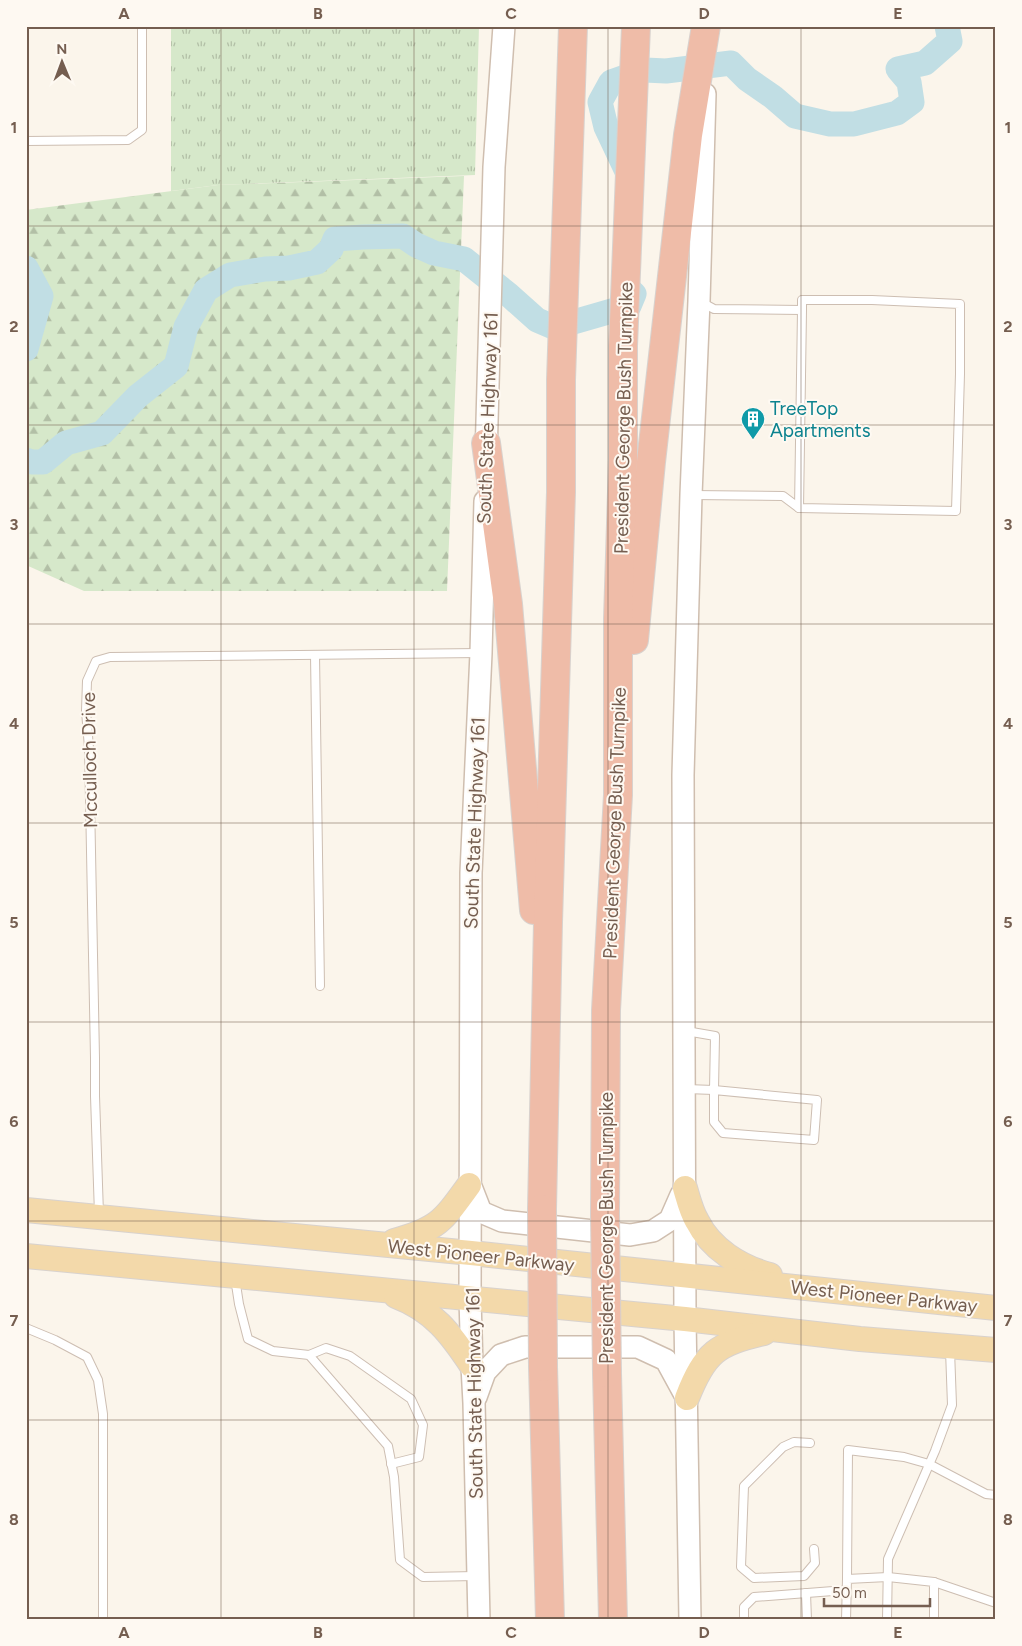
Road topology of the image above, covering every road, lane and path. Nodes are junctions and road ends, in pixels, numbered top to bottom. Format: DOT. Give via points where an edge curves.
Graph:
graph roads {
  1 [pos="142,26"];
  2 [pos="504,26"];
  3 [pos="573,26"];
  4 [pos="636,26"];
  5 [pos="706,26"];
  6 [pos="26,141"];
  7 [pos="699,301"];
  8 [pos="802,310"];
  9 [pos="486,443"];
  10 [pos="691,494"];
  11 [pos="799,508"];
  12 [pos="480,653"];
  13 [pos="315,655"];
  14 [pos="618,795"];
  15 [pos="320,986"];
  16 [pos="546,1011"];
  17 [pos="684,1031"];
  18 [pos="684,1089"];
  19 [pos="714,1090"];
  20 [pos="470,1185"];
  21 [pos="684,1188"];
  22 [pos="26,1210"];
  23 [pos="99,1217"];
  24 [pos="380,1245"];
  25 [pos="472,1253"];
  26 [pos="26,1256"];
  27 [pos="685,1275"];
  28 [pos="234,1277"];
  29 [pos="812,1288"];
  30 [pos="383,1291"];
  31 [pos="470,1298"];
  32 [pos="996,1308"];
  33 [pos="685,1319"];
  34 [pos="26,1328"];
  35 [pos="780,1330"];
  36 [pos="950,1346"];
  37 [pos="996,1350"];
  38 [pos="309,1355"];
  39 [pos="472,1366"];
  40 [pos="687,1398"];
  41 [pos="474,1402"];
  42 [pos="810,1443"];
  43 [pos="391,1464"];
  44 [pos="929,1464"];
  45 [pos="996,1495"];
  46 [pos="814,1548"];
  47 [pos="478,1576"];
  48 [pos="888,1577"];
  49 [pos="846,1579"];
  50 [pos="934,1582"];
  51 [pos="846,1590"];
  52 [pos="806,1593"];
  53 [pos="996,1603"];
  54 [pos="103,1620"];
  55 [pos="479,1620"];
  56 [pos="550,1620"];
  57 [pos="613,1620"];
  58 [pos="690,1620"];
  59 [pos="744,1620"];
  60 [pos="807,1620"];
  61 [pos="846,1620"];
  62 [pos="887,1620"];
  63 [pos="934,1620"];
  1 -- 6 [label="lane" via="142,130 128,140"];
  2 -- 9 [label="main road, South State Highway 161" via="494,167"];
  3 -- 16 [label="highway"];
  4 -- 14 [label="highway, President George Bush Turnpike" via="623,346"];
  5 -- 7 [label="main road"];
  5 -- 14 [label="highway" via="688,135"];
  7 -- 8 [label="lane" via="714,309"];
  7 -- 10 [label="main road"];
  8 -- 11 [label="lane"];
  8 -- 11 [label="lane" via="802,300 960,304 960,374 956,511"];
  9 -- 12 [label="main road, South State Highway 161"];
  9 -- 16 [label="highway" via="508,604 532,900"];
  10 -- 11 [label="lane" via="783,496"];
  10 -- 17 [label="main road" via="683,775"];
  12 -- 13 [label="lane, Mcculloch Drive"];
  12 -- 20 [label="main road, South State Highway 161" via="471,873"];
  13 -- 15 [label="lane"];
  13 -- 23 [label="lane, Mcculloch Drive" via="110,657 96,661 87,681"];
  14 -- 57 [label="highway, President George Bush Turnpike, bridge" via="606,1010 605,1214"];
  16 -- 56 [label="highway, bridge" via="543,1367"];
  17 -- 18 [label="main road"];
  17 -- 19 [label="lane" via="715,1036"];
  18 -- 19 [label="lane"];
  18 -- 21 [label="main road"];
  19 -- 19 [label="lane" via="817,1100 814,1140 723,1133 714,1122"];
  20 -- 21 [label="main road" via="481,1212 502,1221 630,1235 653,1232 670,1220"];
  20 -- 24 [label="main road" via="436,1226 418,1235"];
  20 -- 25 [label="main road, South State Highway 161"];
  21 -- 27 [label="main road"];
  21 -- 29 [label="main road" via="696,1221 725,1254 755,1271"];
  22 -- 23 [label="main road, West Pioneer Parkway"];
  23 -- 24 [label="main road, West Pioneer Parkway"];
  24 -- 25 [label="main road, West Pioneer Parkway"];
  25 -- 27 [label="main road, West Pioneer Parkway"];
  25 -- 31 [label="main road, South State Highway 161"];
  26 -- 28 [label="main road"];
  27 -- 29 [label="main road, West Pioneer Parkway"];
  27 -- 33 [label="main road"];
  28 -- 30 [label="main road"];
  28 -- 38 [label="lane" via="248,1340 273,1351"];
  29 -- 32 [label="main road, West Pioneer Parkway"];
  30 -- 31 [label="main road"];
  30 -- 39 [label="main road" via="407,1300 429,1314 443,1326"];
  31 -- 33 [label="main road"];
  31 -- 39 [label="main road, South State Highway 161"];
  33 -- 35 [label="main road"];
  33 -- 40 [label="main road"];
  34 -- 54 [label="lane" via="87,1357 98,1380 103,1414"];
  35 -- 36 [label="main road"];
  35 -- 40 [label="main road" via="723,1346 697,1373"];
  36 -- 37 [label="main road"];
  36 -- 44 [label="lane" via="952,1405"];
  38 -- 43 [label="lane" via="388,1446"];
  38 -- 43 [label="lane" via="326,1348 350,1356 411,1399 423,1425 419,1457"];
  39 -- 41 [label="main road, South State Highway 161"];
  40 -- 41 [label="main road" via="666,1360 638,1347 525,1347 501,1355 484,1372"];
  40 -- 58 [label="main road"];
  41 -- 47 [label="main road, South State Highway 161"];
  42 -- 46 [label="lane" via="794,1442 783,1447 744,1486 741,1568 754,1578 804,1576 815,1563"];
  43 -- 47 [label="lane" via="400,1560 423,1577"];
  44 -- 45 [label="lane" via="986,1494"];
  44 -- 48 [label="lane" via="888,1559"];
  44 -- 49 [label="lane" via="904,1457 848,1450"];
  47 -- 55 [label="main road, South State Highway 161"];
  48 -- 49 [label="lane"];
  48 -- 50 [label="lane"];
  48 -- 62 [label="lane"];
  49 -- 51 [label="lane"];
  50 -- 53 [label="lane"];
  50 -- 63 [label="lane"];
  51 -- 52 [label="lane"];
  51 -- 61 [label="lane"];
  52 -- 59 [label="lane" via="754,1598 744,1607"];
  52 -- 60 [label="lane"];
}
